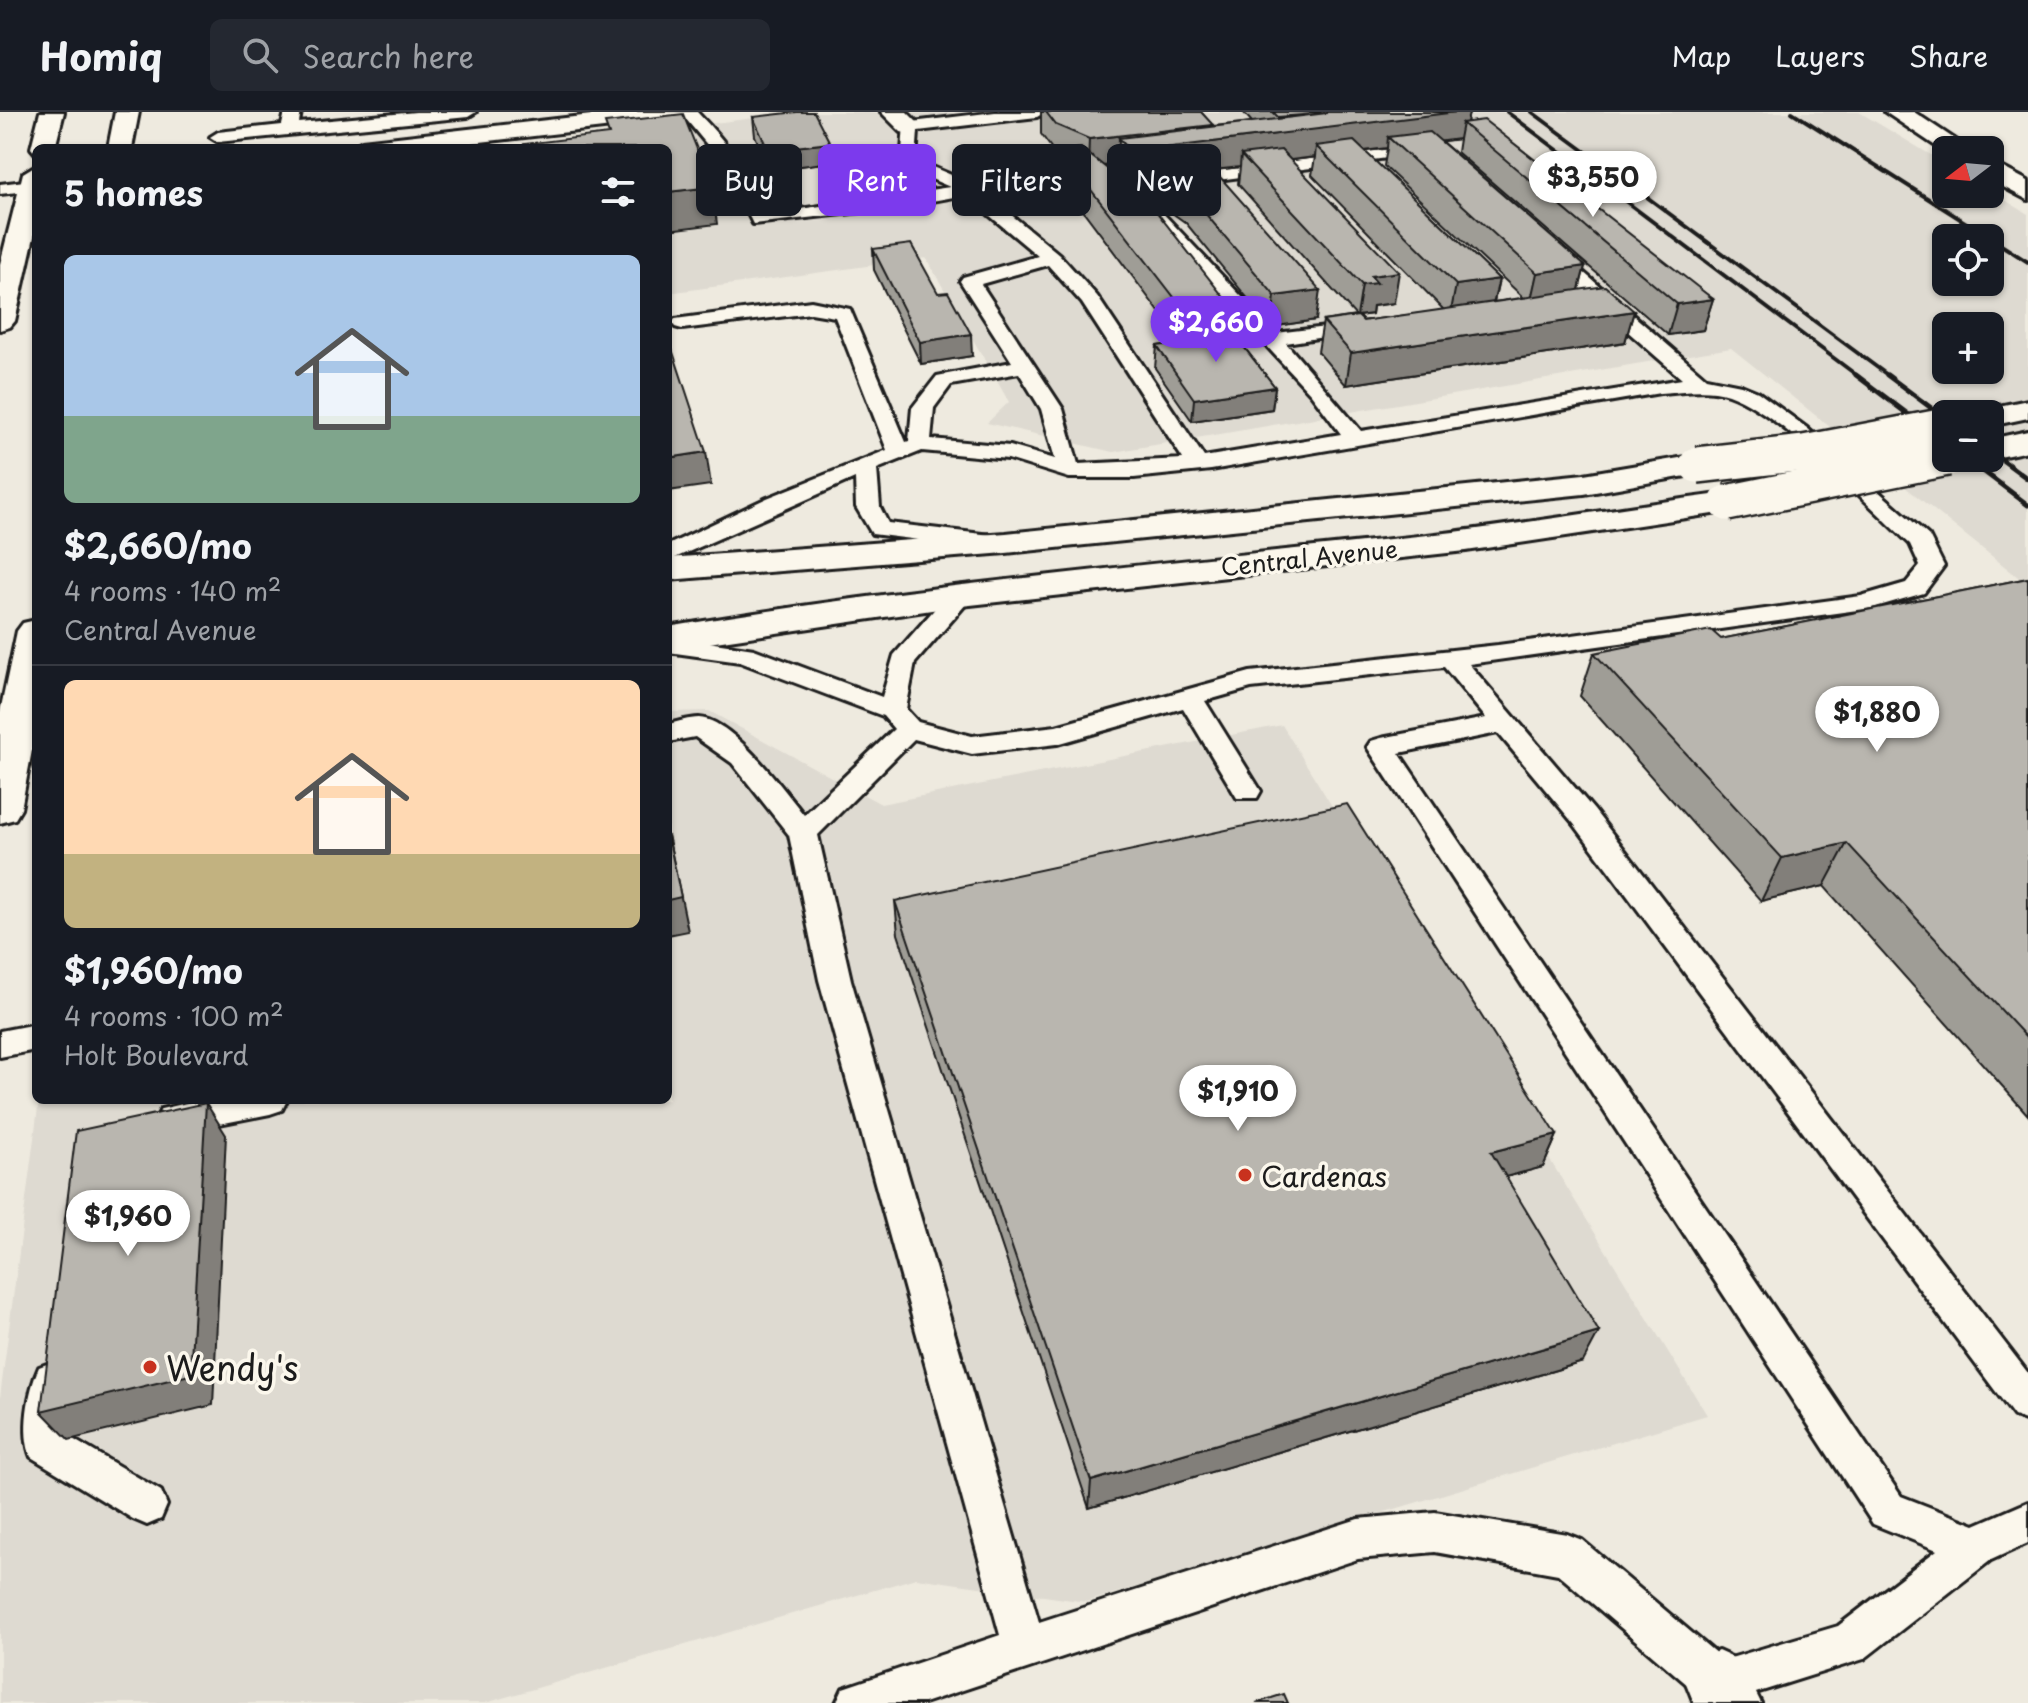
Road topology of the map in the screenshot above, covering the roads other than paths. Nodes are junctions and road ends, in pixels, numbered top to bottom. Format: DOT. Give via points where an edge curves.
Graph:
graph roads {
  1 [pos="52,112"];
  2 [pos="127,112"];
  3 [pos="468,112"];
  4 [pos="682,112"];
  5 [pos="688,112"];
  6 [pos="1037,112"];
  7 [pos="1897,112"];
  8 [pos="589,117"];
  9 [pos="902,120"];
  10 [pos="291,121"];
  11 [pos="1936,136"];
  12 [pos="218,137"];
  13 [pos="44,144"];
  14 [pos="121,144"];
  15 [pos="403,144"];
  16 [pos="1442,158"];
  17 [pos="2004,177"];
  18 [pos="32,182"];
  19 [pos="952,182"];
  20 [pos="0,189"];
  21 [pos="952,192"];
  22 [pos="2028,192"];
  23 [pos="32,193"];
  24 [pos="1001,216"];
  25 [pos="1537,242"];
  26 [pos="1052,258"];
  27 [pos="1608,305"];
  28 [pos="1579,309"];
  29 [pos="0,321"];
  30 [pos="682,323"];
  31 [pos="1384,326"];
  32 [pos="1268,340"];
  33 [pos="1024,366"];
  34 [pos="1699,383"];
  35 [pos="2028,409"];
  36 [pos="2004,414"];
  37 [pos="1932,429"];
  38 [pos="1354,437"];
  39 [pos="2028,441"];
  40 [pos="920,444"];
  41 [pos="2004,446"];
  42 [pos="899,453"];
  43 [pos="1932,461"];
  44 [pos="1197,464"];
  45 [pos="866,466"];
  46 [pos="1069,471"];
  47 [pos="1006,543"];
  48 [pos="672,552"];
  49 [pos="672,569"];
  50 [pos="964,591"];
  51 [pos="672,637"];
  52 [pos="672,645"];
  53 [pos="25,658"];
  54 [pos="1450,658"];
  55 [pos="1189,696"];
  56 [pos="901,720"];
  57 [pos="1505,723"];
  58 [pos="672,732"];
  59 [pos="16,753"];
  60 [pos="1247,791"];
  61 [pos="0,809"];
  62 [pos="803,833"];
  63 [pos="32,1038"];
  64 [pos="0,1044"];
  65 [pos="250,1104"];
  66 [pos="147,1124"];
  67 [pos="55,1349"];
  68 [pos="2028,1403"];
  69 [pos="147,1505"];
  70 [pos="2028,1522"];
  71 [pos="1976,1546"];
  72 [pos="1026,1650"];
  73 [pos="1724,1693"];
  74 [pos="858,1703"];
  1 -- 13 [label="main road"];
  2 -- 14 [label="main road"];
  3 -- 10 [label="lane"];
  4 -- 8 [label="main road"];
  5 -- 21 [label="lane" via="719,144 752,193 759,220"];
  6 -- 9 [label="lane"];
  7 -- 11 [label="main road"];
  8 -- 15 [label="main road"];
  9 -- 19 [label="lane" via="907,162"];
  10 -- 12 [label="lane"];
  16 -- 32 [label="lane" via="1430,147 1128,186"];
  17 -- 22 [label="main road"];
  18 -- 20 [label="lane"];
  23 -- 29 [label="main road"];
  24 -- 26 [label="lane"];
  25 -- 27 [label="lane"];
  26 -- 33 [label="lane" via="970,281"];
  26 -- 44 [label="lane" via="1090,300"];
  27 -- 28 [label="lane"];
  27 -- 34 [label="lane"];
  30 -- 42 [label="lane" via="811,307 843,313"];
  31 -- 32 [label="lane"];
  32 -- 38 [label="lane" via="1318,390"];
  33 -- 40 [label="lane" via="944,380 923,408"];
  33 -- 46 [label="lane" via="1052,409"];
  34 -- 38 [label="lane"];
  34 -- 54 [label="lane" via="1737,389 1773,413 1921,541 1932,566 1915,588 1863,603"];
  35 -- 36 [label="main road"];
  37 -- 47 [label="main road, Central Avenue, bridge" via="1584,484"];
  38 -- 44 [label="lane"];
  39 -- 41 [label="main road"];
  40 -- 42 [label="lane"];
  40 -- 46 [label="lane" via="1010,453"];
  42 -- 45 [label="lane"];
  43 -- 50 [label="main road, Central Avenue, bridge" via="1727,503 1432,545"];
  44 -- 46 [label="lane"];
  45 -- 47 [label="lane" via="868,507 880,529"];
  45 -- 48 [label="lane"];
  47 -- 49 [label="main road, Central Avenue"];
  50 -- 51 [label="main road, Central Avenue"];
  50 -- 56 [label="lane" via="903,661"];
  52 -- 56 [label="lane" via="745,655"];
  53 -- 59 [label="main road"];
  54 -- 55 [label="lane" via="1250,680"];
  54 -- 57 [label="lane"];
  55 -- 56 [label="lane" via="1057,735 972,745"];
  55 -- 60 [label="lane"];
  56 -- 62 [label="lane"];
  57 -- 68 [label="lane" via="1584,817"];
  57 -- 71 [label="lane" via="1381,747 1887,1510"];
  58 -- 62 [label="lane" via="700,727 742,757"];
  59 -- 61 [label="main road"];
  62 -- 72 [label="lane" via="835,980"];
  63 -- 64 [label="lane"];
  65 -- 66 [label="lane"];
  67 -- 69 [label="lane" via="45,1444"];
  70 -- 71 [label="lane"];
  71 -- 73 [label="lane" via="1849,1644"];
  72 -- 73 [label="lane" via="1358,1539 1435,1532 1567,1555"];
  72 -- 74 [label="lane"];
}
